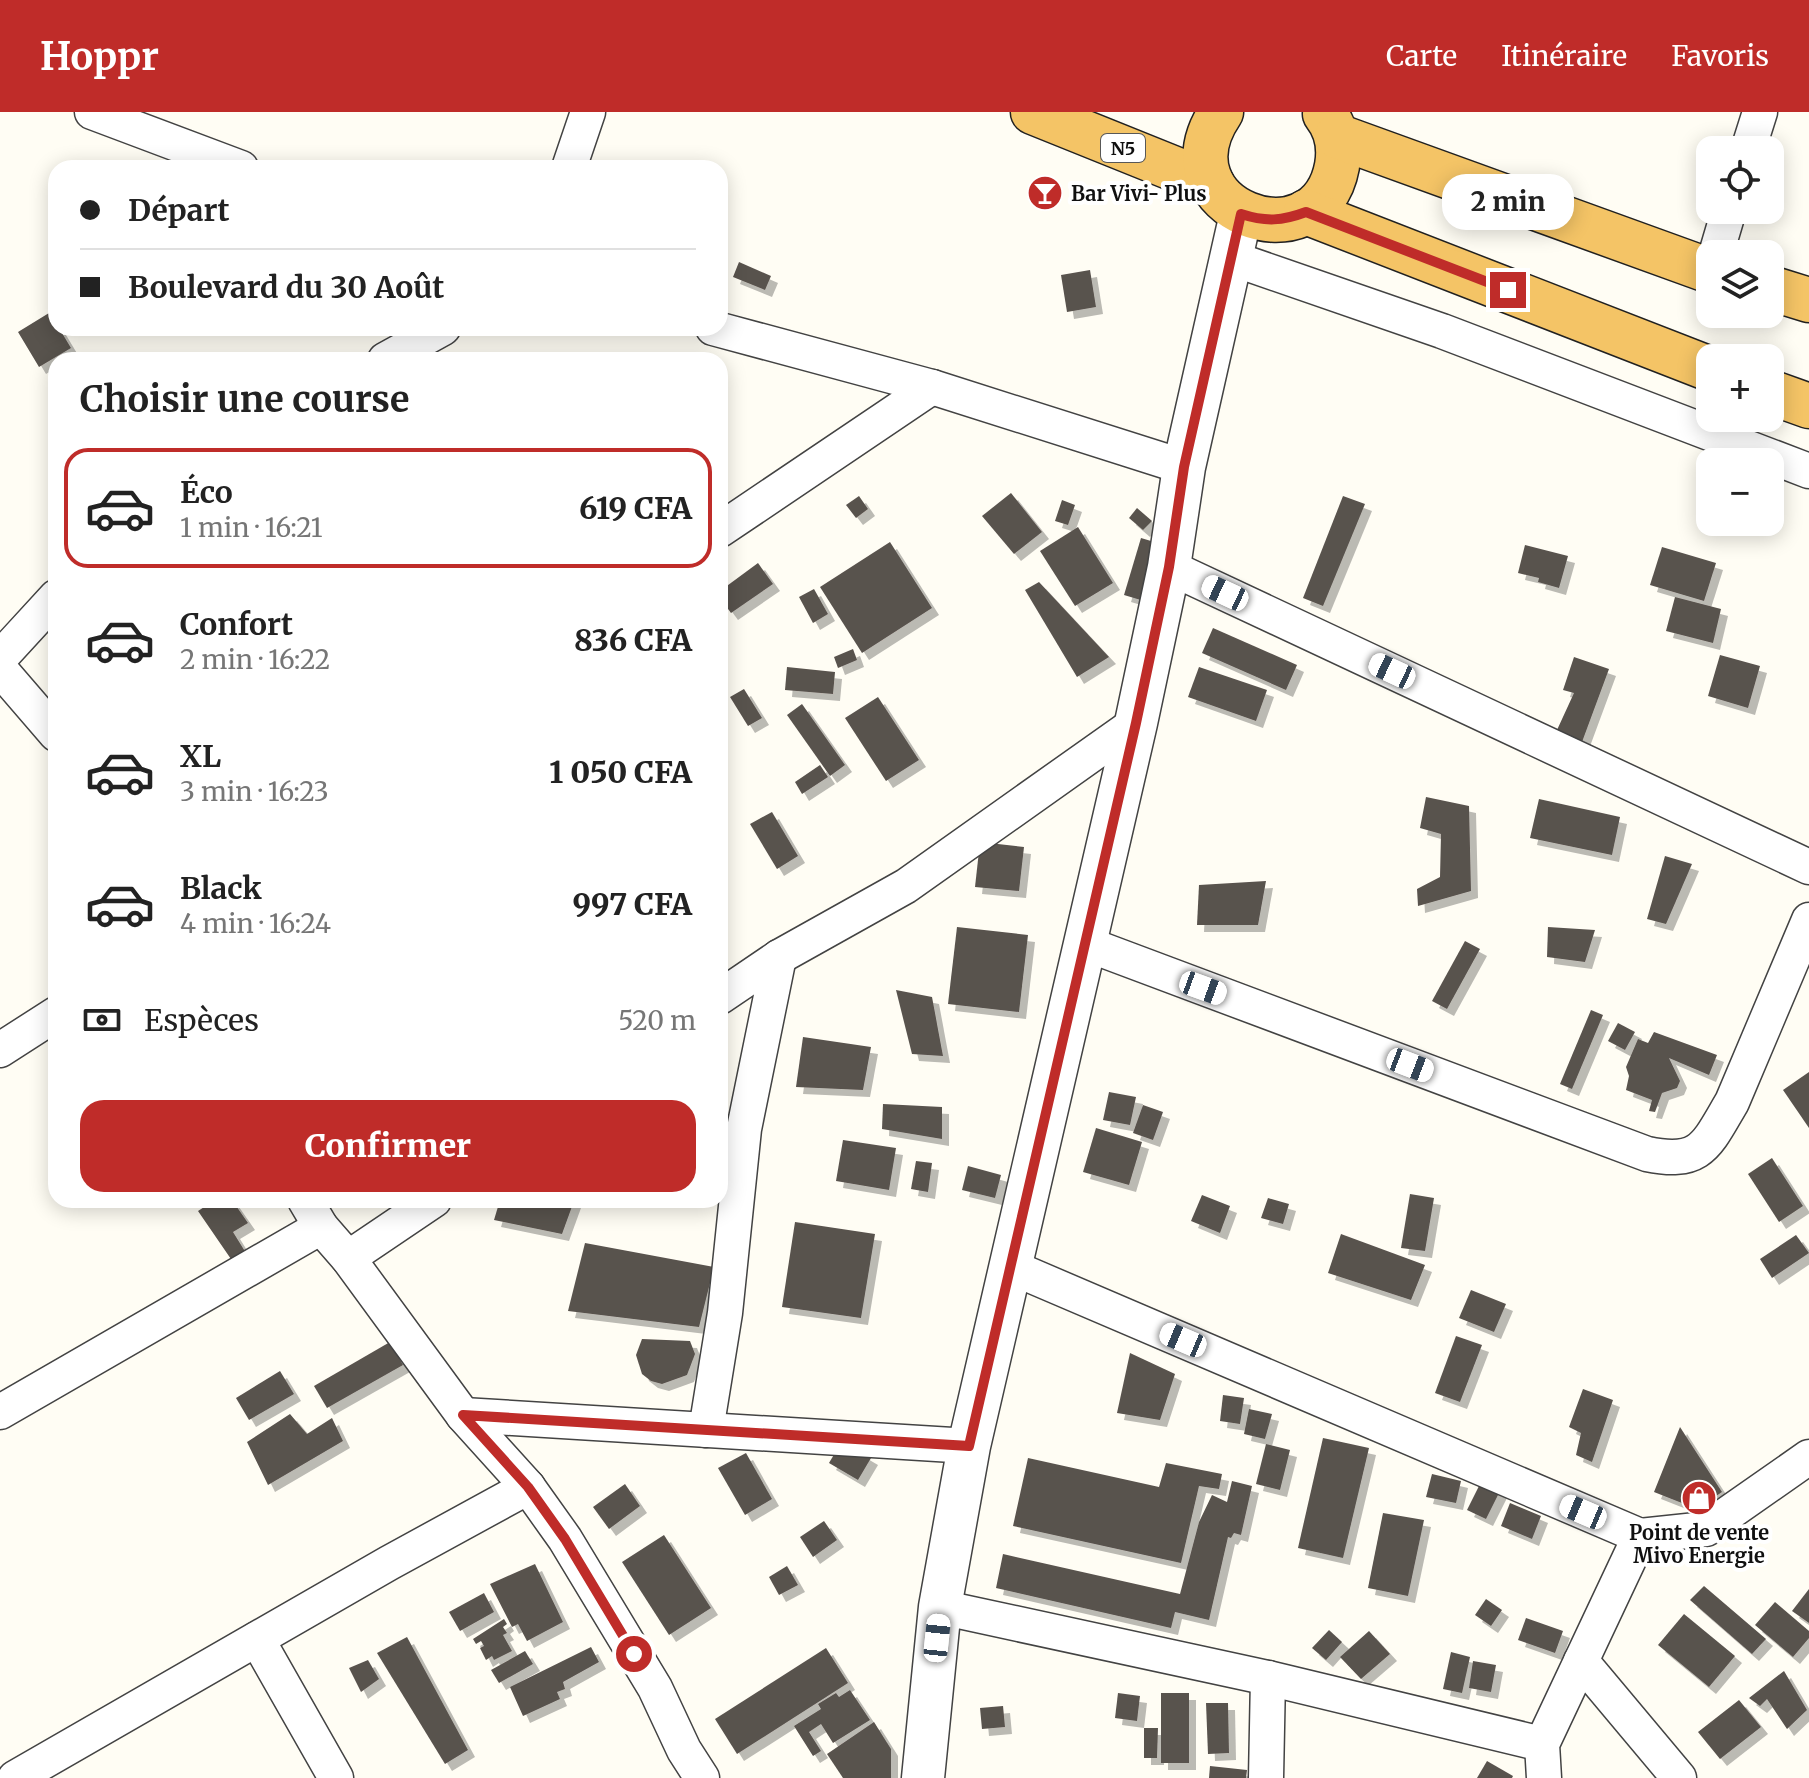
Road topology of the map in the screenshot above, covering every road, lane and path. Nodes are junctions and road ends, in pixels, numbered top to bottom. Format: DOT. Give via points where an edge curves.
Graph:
graph roads {
  1 [pos="92,112"];
  2 [pos="588,112"];
  3 [pos="1033,112"];
  4 [pos="1221,112"];
  5 [pos="1760,112"];
  6 [pos="1330,124"];
  7 [pos="1752,136"];
  8 [pos="220,160"];
  9 [pos="572,160"];
  10 [pos="1227,199"];
  11 [pos="1306,212"];
  12 [pos="1231,258"];
  13 [pos="1696,266"];
  14 [pos="1784,292"];
  15 [pos="1809,300"];
  16 [pos="728,332"];
  17 [pos="428,336"];
  18 [pos="400,352"];
  19 [pos="1696,364"];
  20 [pos="932,387"];
  21 [pos="1784,397"];
  22 [pos="1809,406"];
  23 [pos="1184,467"];
  24 [pos="1809,471"];
  25 [pos="728,525"];
  26 [pos="1169,567"];
  27 [pos="48,606"];
  28 [pos="0,658"];
  29 [pos="0,669"];
  30 [pos="1136,723"];
  31 [pos="48,725"];
  32 [pos="1809,867"];
  33 [pos="1809,920"];
  34 [pos="1084,943"];
  35 [pos="779,957"];
  36 [pos="728,992"];
  37 [pos="48,1019"];
  38 [pos="0,1050"];
  39 [pos="422,1208"];
  40 [pos="313,1214"];
  41 [pos="348,1258"];
  42 [pos="1011,1267"];
  43 [pos="0,1412"];
  44 [pos="463,1415"];
  45 [pos="706,1430"];
  46 [pos="969,1446"];
  47 [pos="1809,1457"];
  48 [pos="528,1487"];
  49 [pos="1640,1536"];
  50 [pos="940,1607"];
  51 [pos="257,1639"];
  52 [pos="1581,1661"];
  53 [pos="1268,1678"];
  54 [pos="1542,1744"];
  55 [pos="15,1778"];
  56 [pos="336,1778"];
  57 [pos="702,1778"];
  58 [pos="923,1778"];
  59 [pos="1266,1778"];
  60 [pos="1544,1778"];
  61 [pos="1679,1778"];
  1 -- 8 [label="street"];
  2 -- 9 [label="street"];
  3 -- 10 [label="highway, N5"];
  4 -- 10 [label="highway" via="1206,145 1206,165"];
  5 -- 7 [label="street"];
  6 -- 11 [label="highway" via="1339,156 1335,177 1324,197"];
  6 -- 13 [label="highway"];
  10 -- 11 [label="highway, N5" via="1263,221"];
  10 -- 12 [label="street"];
  11 -- 19 [label="highway"];
  12 -- 23 [label="street"];
  12 -- 24 [label="street" via="1442,331"];
  14 -- 15 [label="highway"];
  16 -- 20 [label="street"];
  17 -- 18 [label="street"];
  20 -- 23 [label="street"];
  20 -- 25 [label="street"];
  21 -- 22 [label="highway"];
  23 -- 26 [label="street"];
  26 -- 30 [label="street"];
  26 -- 32 [label="street"];
  27 -- 28 [label="street"];
  29 -- 31 [label="street"];
  30 -- 34 [label="street"];
  30 -- 35 [label="street" via="906,886"];
  33 -- 34 [label="street" via="1732,1102 1694,1155 1672,1159"];
  34 -- 42 [label="street"];
  35 -- 36 [label="street"];
  35 -- 45 [label="street" via="744,1129 725,1313"];
  37 -- 38 [label="street"];
  39 -- 41 [label="street"];
  40 -- 41 [label="street"];
  40 -- 43 [label="street"];
  41 -- 44 [label="street"];
  42 -- 46 [label="street"];
  42 -- 49 [label="street"];
  44 -- 45 [label="street"];
  44 -- 48 [label="street"];
  45 -- 46 [label="street"];
  46 -- 50 [label="street"];
  47 -- 49 [label="street" via="1706,1529"];
  48 -- 51 [label="street"];
  48 -- 57 [label="street" via="655,1688"];
  49 -- 52 [label="street"];
  50 -- 53 [label="street"];
  50 -- 58 [label="street"];
  51 -- 55 [label="street"];
  51 -- 56 [label="street"];
  52 -- 54 [label="street"];
  52 -- 61 [label="street"];
  53 -- 54 [label="street"];
  53 -- 59 [label="street"];
  54 -- 60 [label="street"];
}
